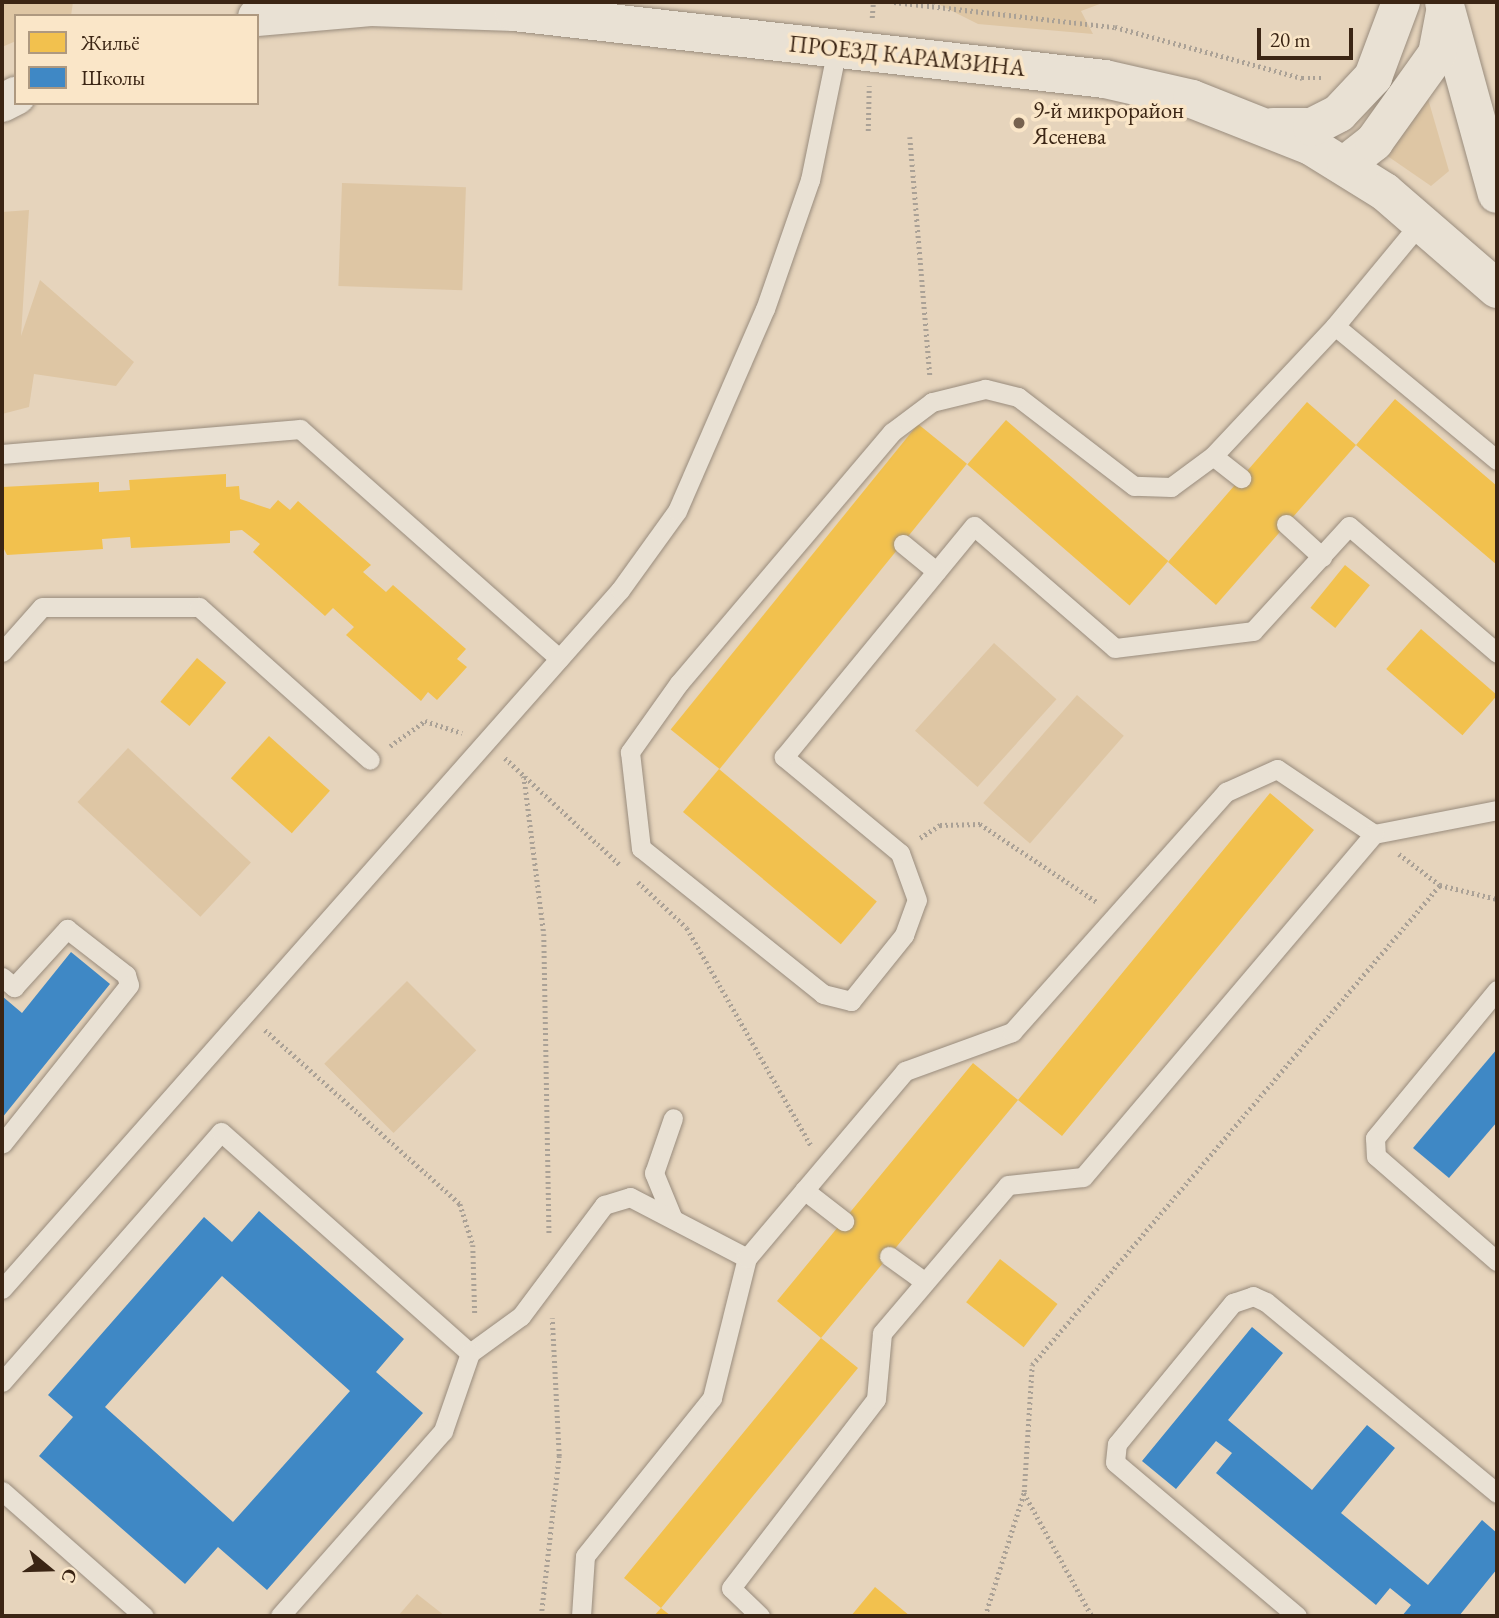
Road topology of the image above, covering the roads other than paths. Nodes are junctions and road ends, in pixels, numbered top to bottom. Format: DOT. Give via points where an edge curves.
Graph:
graph roads {
  1 [pos="1401,2"];
  2 [pos="1445,6"];
  3 [pos="259,18"];
  4 [pos="837,48"];
  5 [pos="1273,127"];
  6 [pos="1346,164"];
  7 [pos="1497,194"];
  8 [pos="1420,222"];
  9 [pos="1497,289"];
  10 [pos="1335,326"];
  11 [pos="2,454"];
  12 [pos="1213,456"];
  13 [pos="1497,460"];
  14 [pos="1241,478"];
  15 [pos="1286,524"];
  16 [pos="903,544"];
  17 [pos="1322,557"];
  18 [pos="936,571"];
  19 [pos="2,652"];
  20 [pos="1497,653"];
  21 [pos="559,659"];
  22 [pos="370,760"];
  23 [pos="1497,810"];
  24 [pos="1374,834"];
  25 [pos="2,977"];
  26 [pos="1497,990"];
  27 [pos="673,1118"];
  28 [pos="2,1144"];
  29 [pos="804,1190"];
  30 [pos="673,1219"];
  31 [pos="844,1221"];
  32 [pos="889,1256"];
  33 [pos="747,1258"];
  34 [pos="1497,1261"];
  35 [pos="925,1282"];
  36 [pos="2,1289"];
  37 [pos="470,1353"];
  38 [pos="2,1382"];
  39 [pos="2,1491"];
  40 [pos="1497,1493"];
  41 [pos="1293,1615"];
  42 [pos="144,1616"];
  43 [pos="280,1616"];
  44 [pos="581,1616"];
  45 [pos="760,1616"];
  1 -- 5 [label="street" via="1373,77 1339,113 1312,127"];
  2 -- 6 [label="street" via="1437,54 1374,142"];
  2 -- 7 [label="street"];
  3 -- 4 [label="street, ПРОЕЗД КАРАМЗИНА" via="371,7 514,12"];
  4 -- 5 [label="street, ПРОЕЗД КАРАМЗИНА" via="1105,79"];
  4 -- 21 [label="lane" via="810,180 765,309 677,511 620,590"];
  5 -- 6 [label="street, ПРОЕЗД КАРАМЗИНА"];
  6 -- 8 [label="street, ПРОЕЗД КАРАМЗИНА"];
  8 -- 9 [label="street, ПРОЕЗД КАРАМЗИНА"];
  8 -- 10 [label="lane"];
  10 -- 12 [label="lane"];
  10 -- 13 [label="lane"];
  11 -- 21 [label="lane" via="300,429"];
  12 -- 14 [label="lane"];
  12 -- 18 [label="lane" via="1171,487 1134,486 1018,397 985,389 932,402 892,432 848,497 679,683 630,752 641,848 823,994 851,1001 904,935 917,900 900,853 784,757"];
  15 -- 17 [label="lane"];
  16 -- 18 [label="lane"];
  17 -- 18 [label="lane" via="1253,631 1115,648 974,526"];
  17 -- 20 [label="lane" via="1349,526"];
  19 -- 22 [label="lane" via="42,607 199,607"];
  21 -- 36 [label="lane"];
  23 -- 24 [label="lane"];
  24 -- 29 [label="lane" via="1277,769 1226,792 1012,1032 905,1071"];
  24 -- 35 [label="lane" via="1083,1177 1008,1185"];
  25 -- 28 [label="lane" via="14,987 67,929 126,975 129,985"];
  26 -- 34 [label="lane" via="1375,1138 1376,1156"];
  27 -- 30 [label="lane" via="654,1173"];
  29 -- 31 [label="lane"];
  29 -- 33 [label="lane"];
  30 -- 33 [label="lane"];
  30 -- 37 [label="lane" via="630,1197 604,1205 521,1317"];
  32 -- 35 [label="lane"];
  33 -- 44 [label="lane" via="712,1398 584,1556"];
  35 -- 45 [label="lane" via="882,1333 876,1399 731,1588"];
  37 -- 38 [label="lane" via="221,1132"];
  37 -- 43 [label="lane" via="443,1432"];
  39 -- 42 [label="lane"];
  40 -- 41 [label="lane" via="1266,1302 1243,1297 1117,1444 1115,1462"];
}
